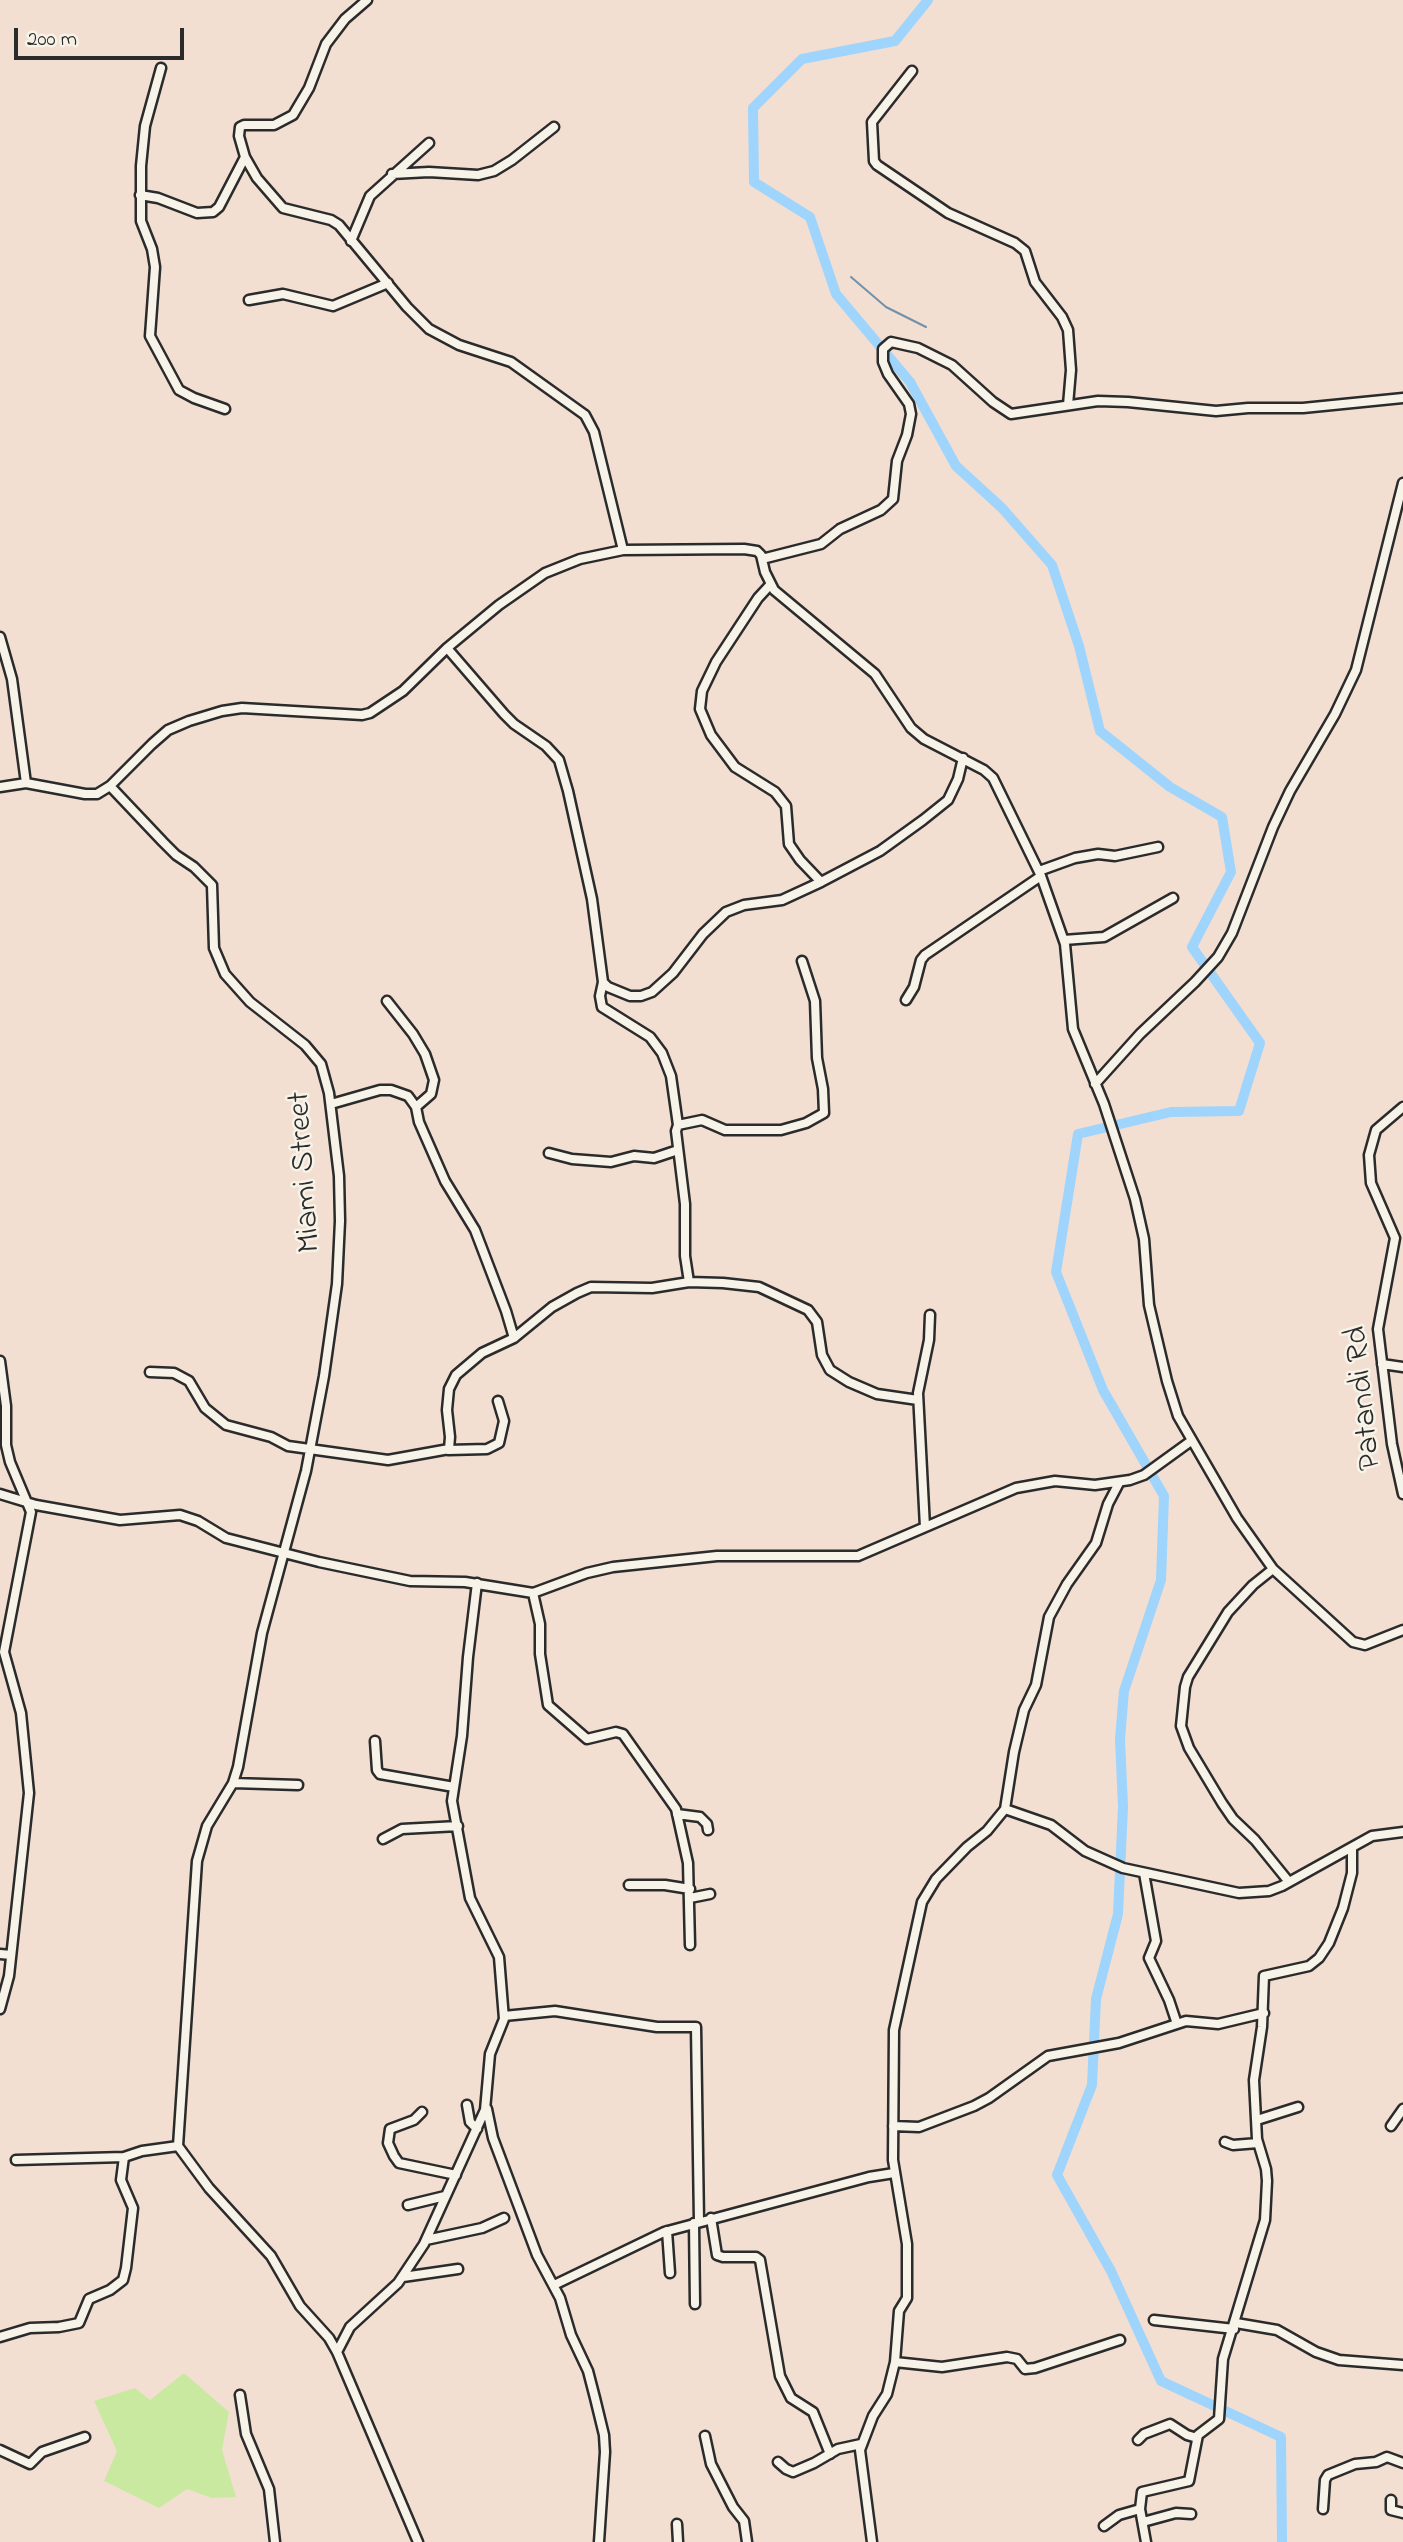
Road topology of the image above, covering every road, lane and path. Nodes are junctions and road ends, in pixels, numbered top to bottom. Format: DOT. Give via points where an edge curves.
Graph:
graph roads {
  1 [pos="367,0"];
  2 [pos="161,68"];
  3 [pos="912,71"];
  4 [pos="554,127"];
  5 [pos="429,143"];
  6 [pos="245,157"];
  7 [pos="392,174"];
  8 [pos="140,195"];
  9 [pos="351,241"];
  10 [pos="388,284"];
  11 [pos="249,300"];
  12 [pos="1403,398"];
  13 [pos="1068,405"];
  14 [pos="225,409"];
  15 [pos="1403,483"];
  16 [pos="623,550"];
  17 [pos="762,559"];
  18 [pos="770,584"];
  19 [pos="0,637"];
  20 [pos="447,648"];
  21 [pos="963,758"];
  22 [pos="26,783"];
  23 [pos="110,786"];
  24 [pos="0,787"];
  25 [pos="1158,847"];
  26 [pos="1040,873"];
  27 [pos="821,882"];
  28 [pos="1173,898"];
  29 [pos="1064,940"];
  30 [pos="802,961"];
  31 [pos="603,982"];
  32 [pos="906,1000"];
  33 [pos="387,1001"];
  34 [pos="1095,1084"];
  35 [pos="331,1104"];
  36 [pos="416,1107"];
  37 [pos="1403,1107"];
  38 [pos="678,1125"];
  39 [pos="678,1150"];
  40 [pos="549,1153"];
  41 [pos="1399,1247"];
  42 [pos="689,1282"];
  43 [pos="930,1315"];
  44 [pos="514,1338"];
  45 [pos="0,1361"];
  46 [pos="1382,1364"];
  47 [pos="1403,1367"];
  48 [pos="150,1372"];
  49 [pos="918,1400"];
  50 [pos="498,1401"];
  51 [pos="1191,1441"];
  52 [pos="309,1450"];
  53 [pos="448,1450"];
  54 [pos="1119,1483"];
  55 [pos="0,1493"];
  56 [pos="1403,1494"];
  57 [pos="29,1503"];
  58 [pos="925,1527"];
  59 [pos="283,1554"];
  60 [pos="1273,1569"];
  61 [pos="477,1583"];
  62 [pos="533,1593"];
  63 [pos="1403,1630"];
  64 [pos="375,1741"];
  65 [pos="233,1783"];
  66 [pos="298,1785"];
  67 [pos="454,1787"];
  68 [pos="1005,1809"];
  69 [pos="677,1814"];
  70 [pos="458,1826"];
  71 [pos="708,1830"];
  72 [pos="1403,1832"];
  73 [pos="383,1839"];
  74 [pos="1352,1848"];
  75 [pos="1144,1872"];
  76 [pos="1289,1882"];
  77 [pos="629,1885"];
  78 [pos="690,1894"];
  79 [pos="710,1894"];
  80 [pos="690,1945"];
  81 [pos="0,1954"];
  82 [pos="11,1955"];
  83 [pos="0,2009"];
  84 [pos="1264,2013"];
  85 [pos="504,2016"];
  86 [pos="1177,2024"];
  87 [pos="486,2104"];
  88 [pos="467,2105"];
  89 [pos="1298,2107"];
  90 [pos="1403,2109"];
  91 [pos="422,2112"];
  92 [pos="1257,2120"];
  93 [pos="893,2126"];
  94 [pos="1391,2126"];
  95 [pos="477,2129"];
  96 [pos="1226,2142"];
  97 [pos="1258,2143"];
  98 [pos="178,2146"];
  99 [pos="1261,2155"];
  100 [pos="124,2157"];
  101 [pos="16,2160"];
  102 [pos="1259,2168"];
  103 [pos="894,2173"];
  104 [pos="456,2175"];
  105 [pos="445,2196"];
  106 [pos="408,2205"];
  107 [pos="503,2218"];
  108 [pos="711,2218"];
  109 [pos="696,2222"];
  110 [pos="667,2231"];
  111 [pos="426,2240"];
  112 [pos="458,2269"];
  113 [pos="670,2273"];
  114 [pos="403,2277"];
  115 [pos="554,2285"];
  116 [pos="695,2304"];
  117 [pos="1154,2320"];
  118 [pos="1235,2326"];
  119 [pos="0,2337"];
  120 [pos="1120,2340"];
  121 [pos="337,2352"];
  122 [pos="895,2362"];
  123 [pos="1403,2365"];
  124 [pos="240,2395"];
  125 [pos="705,2436"];
  126 [pos="85,2437"];
  127 [pos="1197,2438"];
  128 [pos="1138,2440"];
  129 [pos="861,2444"];
  130 [pos="0,2450"];
  131 [pos="830,2454"];
  132 [pos="778,2462"];
  133 [pos="1403,2463"];
  134 [pos="1391,2500"];
  135 [pos="1140,2509"];
  136 [pos="1323,2509"];
  137 [pos="1403,2513"];
  138 [pos="1191,2514"];
  139 [pos="1143,2522"];
  140 [pos="677,2524"];
  141 [pos="1104,2526"];
  142 [pos="275,2542"];
  143 [pos="418,2542"];
  144 [pos="599,2542"];
  145 [pos="678,2542"];
  146 [pos="747,2542"];
  147 [pos="872,2542"];
  148 [pos="1146,2542"];
  1 -- 6 [label="street" via="326,44 293,115 274,125 240,127"];
  2 -- 8 [label="street" via="144,133"];
  3 -- 13 [label="street" via="872,122 874,161 948,213 1025,251 1035,282 1068,330"];
  4 -- 7 [label="street" via="494,171 478,175"];
  5 -- 7 [label="street"];
  6 -- 8 [label="street" via="213,212 197,213"];
  6 -- 9 [label="street" via="284,208 331,220"];
  7 -- 9 [label="street" via="365,203"];
  8 -- 14 [label="street" via="141,221 154,257 152,341 179,390"];
  9 -- 10 [label="street"];
  10 -- 11 [label="street" via="333,306 283,294"];
  10 -- 16 [label="street" via="429,330 511,362 585,415 594,432"];
  12 -- 13 [label="street" via="1216,411 1118,401"];
  13 -- 17 [label="street" via="1011,414 951,365 912,346 890,343 882,352 883,362 911,414 897,461 893,499 821,544"];
  15 -- 34 [label="street" via="1356,670 1273,827 1232,933 1210,965"];
  16 -- 17 [label="street" via="744,549 757,551"];
  16 -- 20 [label="street" via="580,559 545,573"];
  17 -- 18 [label="street"];
  18 -- 21 [label="street" via="875,674 911,728"];
  18 -- 27 [label="street" via="713,668 700,709 707,728 735,767 775,792 786,806 789,844"];
  19 -- 22 [label="street" via="14,691"];
  20 -- 23 [label="street" via="403,691 366,714 222,711 169,730"];
  20 -- 31 [label="street" via="503,714 559,760 592,899"];
  21 -- 26 [label="street" via="993,778"];
  21 -- 27 [label="street" via="952,794 944,804 880,850"];
  22 -- 23 [label="street" via="92,795"];
  22 -- 24 [label="street"];
  23 -- 35 [label="street, Miami Street" via="169,849 209,881 214,948 225,974 250,1002 317,1057 326,1074"];
  25 -- 26 [label="street" via="1075,858"];
  26 -- 29 [label="street"];
  26 -- 32 [label="street" via="926,955"];
  27 -- 31 [label="street" via="782,900 726,912 673,974 647,995 630,996"];
  28 -- 29 [label="street" via="1104,937"];
  29 -- 34 [label="street" via="1073,1029"];
  30 -- 38 [label="street" via="815,1001 822,1115 781,1130 725,1130 702,1120"];
  31 -- 38 [label="street" via="602,1007 650,1037 663,1053"];
  33 -- 36 [label="street" via="419,1044 434,1080 431,1094"];
  34 -- 51 [label="street" via="1135,1199 1149,1305 1178,1416"];
  35 -- 36 [label="street" via="391,1090 408,1096"];
  35 -- 52 [label="street, Miami Street" via="339,1176 337,1284"];
  36 -- 44 [label="street" via="439,1168 475,1230"];
  37 -- 41 [label="street, Patandi Rd" via="1376,1129 1369,1155 1371,1183"];
  38 -- 39 [label="street"];
  39 -- 40 [label="street" via="654,1158 634,1156 611,1162"];
  39 -- 42 [label="street"];
  41 -- 46 [label="street, Patandi Rd" via="1378,1329"];
  42 -- 44 [label="street" via="652,1288 585,1289 552,1307"];
  42 -- 49 [label="street" via="759,1287 808,1310 817,1322 822,1355 830,1370 877,1394"];
  43 -- 49 [label="street"];
  44 -- 53 [label="street" via="482,1353 456,1375 447,1410"];
  45 -- 57 [label="street" via="6,1445"];
  46 -- 47 [label="street"];
  46 -- 56 [label="street, Patandi Rd"];
  48 -- 52 [label="street" via="174,1373 189,1381 205,1408 226,1425"];
  49 -- 58 [label="street"];
  50 -- 53 [label="street" via="504,1421 499,1443 487,1449"];
  51 -- 54 [label="street" via="1144,1475"];
  51 -- 60 [label="street"];
  52 -- 53 [label="street" via="382,1460"];
  52 -- 59 [label="street, Miami Street"];
  54 -- 58 [label="street" via="1055,1481 1016,1488"];
  54 -- 68 [label="street" via="1096,1544 1049,1618 1036,1685 1024,1710 1014,1752"];
  55 -- 57 [label="street"];
  57 -- 59 [label="street" via="120,1520 180,1515 226,1538"];
  57 -- 82 [label="street" via="4,1652 21,1713 28,1779"];
  58 -- 62 [label="street" via="858,1556 717,1556 613,1567"];
  59 -- 61 [label="street" via="410,1581"];
  59 -- 65 [label="street, Miami Street" via="262,1633"];
  60 -- 63 [label="street" via="1353,1642 1365,1645"];
  60 -- 76 [label="street" via="1228,1612 1188,1677 1181,1726 1194,1757 1233,1819"];
  61 -- 62 [label="street"];
  61 -- 67 [label="street"];
  62 -- 69 [label="street" via="548,1705 587,1739 623,1734"];
  64 -- 67 [label="street" via="380,1774"];
  65 -- 66 [label="street"];
  65 -- 98 [label="street, Miami Street" via="208,1826 197,1861"];
  67 -- 70 [label="street"];
  68 -- 75 [label="street" via="1047,1823 1115,1866"];
  68 -- 93 [label="street" via="936,1879 922,1902 894,2030"];
  69 -- 71 [label="street" via="699,1817"];
  69 -- 78 [label="street"];
  70 -- 73 [label="street" via="401,1829"];
  70 -- 85 [label="street" via="470,1898 499,1957"];
  72 -- 74 [label="street" via="1372,1836"];
  74 -- 76 [label="street"];
  74 -- 84 [label="street" via="1351,1879 1329,1943 1312,1965 1265,1975"];
  75 -- 76 [label="street" via="1239,1893 1269,1891"];
  75 -- 86 [label="street" via="1156,1941 1149,1958"];
  77 -- 78 [label="street" via="665,1885"];
  78 -- 79 [label="street"];
  78 -- 80 [label="street"];
  81 -- 82 [label="street"];
  82 -- 83 [label="street"];
  84 -- 86 [label="street" via="1219,2024 1194,2020"];
  84 -- 92 [label="street" via="1254,2080"];
  85 -- 87 [label="street" via="490,2054"];
  85 -- 109 [label="street" via="555,2011 657,2027 696,2027"];
  86 -- 93 [label="street" via="1119,2043 1048,2056 974,2106 919,2127"];
  87 -- 95 [label="street"];
  87 -- 115 [label="street" via="493,2138 537,2255"];
  88 -- 95 [label="street" via="470,2122"];
  89 -- 92 [label="street"];
  90 -- 94 [label="street"];
  91 -- 104 [label="street" via="390,2129 388,2143 394,2156 399,2163"];
  92 -- 97 [label="street"];
  93 -- 103 [label="street"];
  95 -- 104 [label="street"];
  96 -- 97 [label="street"];
  97 -- 99 [label="street"];
  98 -- 100 [label="street"];
  98 -- 121 [label="street" via="271,2256 300,2306"];
  99 -- 102 [label="street"];
  99 -- 118 [label="street" via="1267,2181 1265,2220"];
  100 -- 101 [label="street"];
  100 -- 119 [label="street" via="121,2180 133,2208 123,2280 89,2299 79,2323 30,2328"];
  103 -- 108 [label="street"];
  103 -- 122 [label="street" via="908,2255 907,2298 899,2311"];
  104 -- 105 [label="street"];
  105 -- 106 [label="street"];
  105 -- 111 [label="street"];
  107 -- 111 [label="street" via="482,2228"];
  108 -- 109 [label="street"];
  108 -- 131 [label="street" via="717,2255 760,2260 780,2376 791,2398 813,2412"];
  109 -- 110 [label="street"];
  109 -- 116 [label="street"];
  110 -- 113 [label="street"];
  110 -- 115 [label="street"];
  111 -- 114 [label="street"];
  112 -- 114 [label="street"];
  114 -- 121 [label="street" via="350,2328"];
  115 -- 144 [label="street" via="591,2381 604,2434"];
  117 -- 118 [label="street"];
  118 -- 123 [label="street" via="1277,2330 1339,2360"];
  118 -- 127 [label="street" via="1223,2359 1220,2415"];
  120 -- 122 [label="street" via="1027,2369 1007,2357 942,2367"];
  121 -- 143 [label="street"];
  122 -- 129 [label="street" via="886,2399"];
  124 -- 142 [label="street" via="246,2434 269,2489"];
  125 -- 146 [label="street" via="711,2464 744,2521"];
  126 -- 130 [label="street" via="42,2452 30,2464"];
  127 -- 128 [label="street" via="1170,2424"];
  127 -- 135 [label="street" via="1189,2481 1143,2491"];
  129 -- 131 [label="street"];
  129 -- 147 [label="street" via="859,2460"];
  131 -- 132 [label="street" via="793,2472"];
  133 -- 136 [label="street" via="1387,2457 1335,2471 1325,2480"];
  134 -- 137 [label="street" via="1391,2510"];
  135 -- 139 [label="street"];
  135 -- 141 [label="street" via="1119,2515"];
  138 -- 139 [label="street"];
  139 -- 148 [label="street"];
  140 -- 145 [label="street"];
}
